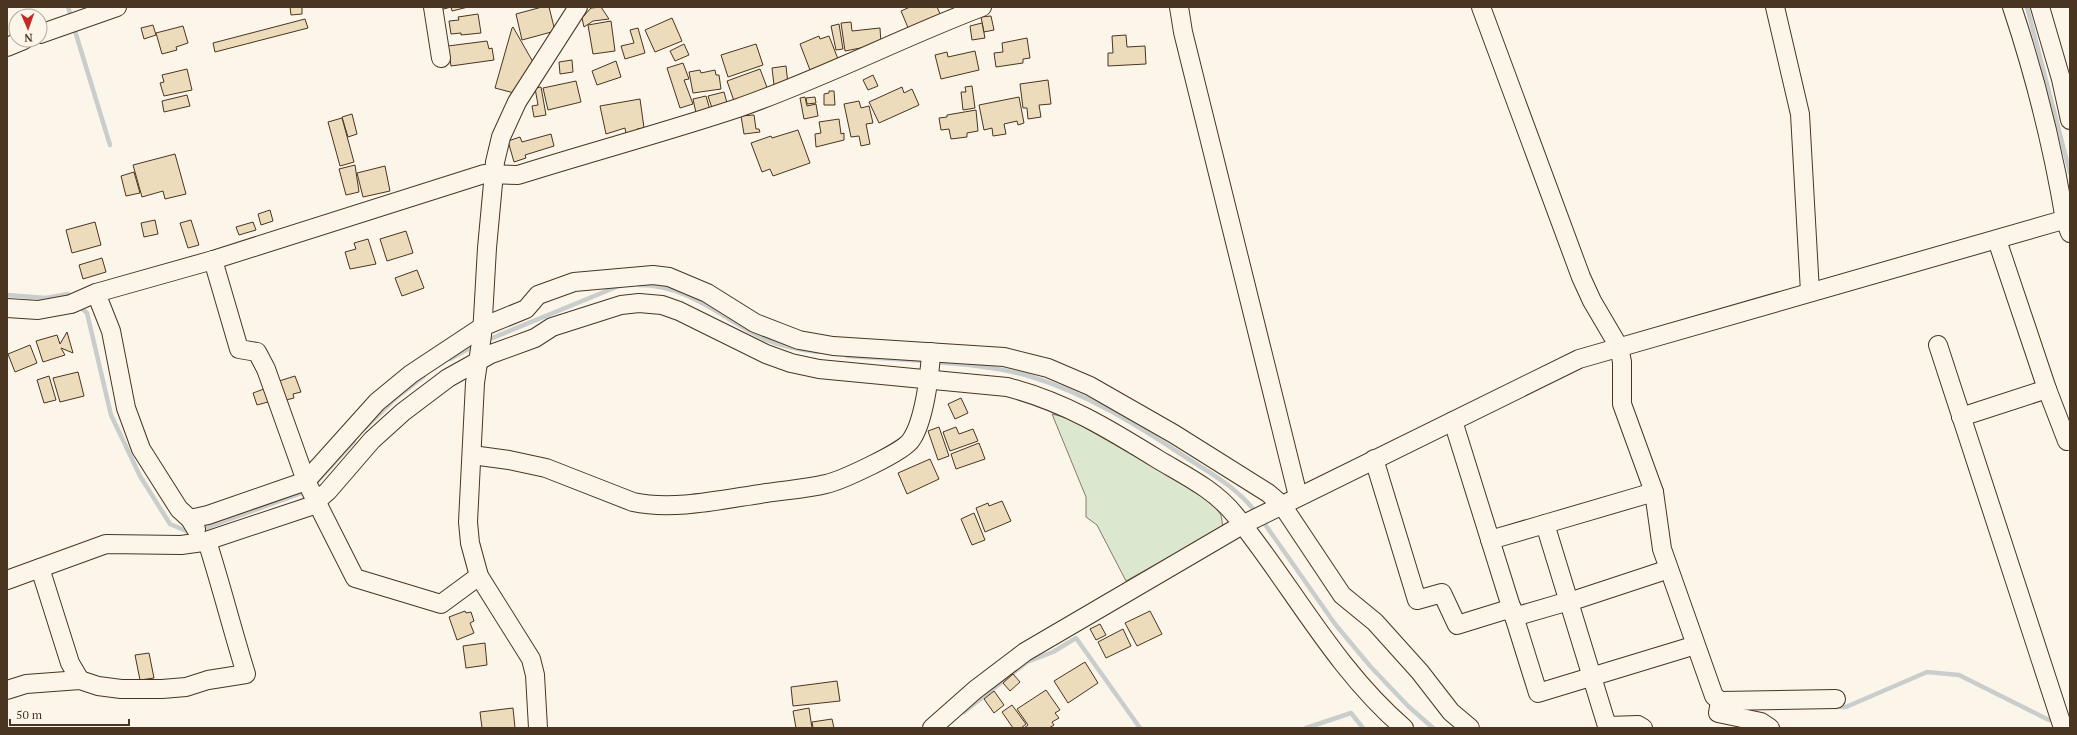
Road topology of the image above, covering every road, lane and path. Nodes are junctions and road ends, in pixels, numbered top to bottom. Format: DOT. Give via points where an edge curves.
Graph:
graph roads {
  1 [pos="117,7"];
  2 [pos="433,7"];
  3 [pos="578,7"];
  4 [pos="982,7"];
  5 [pos="1179,7"];
  6 [pos="1481,7"];
  7 [pos="1775,7"];
  8 [pos="2012,7"];
  9 [pos="2040,7"];
  10 [pos="48,31"];
  11 [pos="441,58"];
  12 [pos="2070,120"];
  13 [pos="493,174"];
  14 [pos="2068,224"];
  15 [pos="1997,240"];
  16 [pos="213,260"];
  17 [pos="1810,292"];
  18 [pos="83,298"];
  19 [pos="7,308"];
  20 [pos="481,344"];
  21 [pos="1938,345"];
  22 [pos="1618,347"];
  23 [pos="930,364"];
  24 [pos="2047,388"];
  25 [pos="1961,417"];
  26 [pos="1452,421"];
  27 [pos="2067,441"];
  28 [pos="472,455"];
  29 [pos="1374,459"];
  30 [pos="312,491"];
  31 [pos="1650,493"];
  32 [pos="1298,496"];
  33 [pos="1276,507"];
  34 [pos="1247,523"];
  35 [pos="1545,524"];
  36 [pos="199,532"];
  37 [pos="1490,540"];
  38 [pos="40,568"];
  39 [pos="1660,572"];
  40 [pos="479,576"];
  41 [pos="7,580"];
  42 [pos="1569,602"];
  43 [pos="1513,612"];
  44 [pos="1686,648"];
  45 [pos="1591,678"];
  46 [pos="80,680"];
  47 [pos="7,690"];
  48 [pos="1836,699"];
  49 [pos="1719,705"];
  50 [pos="538,728"];
  51 [pos="932,728"];
  52 [pos="1404,728"];
  53 [pos="1470,728"];
  54 [pos="1643,728"];
  55 [pos="1770,728"];
  56 [pos="2063,728"];
  1 -- 10 [label="street"];
  2 -- 11 [label="street"];
  3 -- 13 [label="street" via="509,118 501,137"];
  4 -- 13 [label="street" via="738,108 518,175"];
  5 -- 32 [label="street"];
  6 -- 22 [label="street" via="1581,278"];
  7 -- 17 [label="street" via="1800,114"];
  8 -- 14 [label="street" via="2024,41"];
  9 -- 12 [label="street"];
  13 -- 16 [label="street" via="484,174"];
  13 -- 20 [label="street"];
  14 -- 15 [label="street"];
  15 -- 17 [label="street"];
  15 -- 24 [label="street"];
  16 -- 18 [label="street"];
  16 -- 30 [label="street" via="239,349 257,352 266,369"];
  17 -- 22 [label="street"];
  18 -- 19 [label="street" via="38,310"];
  18 -- 36 [label="street" via="112,338 126,408 141,449 179,509"];
  20 -- 23 [label="street" via="535,338 552,327 621,305 640,303 662,305 679,311 740,343 791,363 820,369"];
  20 -- 23 [label="street" via="526,309 538,295 574,282 653,275 669,278 707,293 755,323 799,340"];
  20 -- 28 [label="street" via="475,383"];
  20 -- 30 [label="street" via="443,382"];
  20 -- 30 [label="street" via="411,374 377,402"];
  21 -- 25 [label="street"];
  22 -- 26 [label="street" via="1579,359"];
  22 -- 31 [label="street" via="1622,362 1622,404"];
  23 -- 28 [label="street" via="918,424 912,440 904,448 827,484 721,500 648,505 633,502 546,468"];
  23 -- 33 [label="street" via="1004,358 1026,361 1068,375 1174,434 1268,493"];
  23 -- 34 [label="street" via="1037,395 1074,410 1203,486"];
  24 -- 25 [label="street"];
  24 -- 27 [label="street"];
  25 -- 56 [label="street"];
  26 -- 29 [label="street"];
  26 -- 37 [label="street"];
  28 -- 40 [label="street" via="468,522 470,543"];
  29 -- 32 [label="street"];
  29 -- 43 [label="street" via="1417,600 1442,593 1458,625"];
  30 -- 36 [label="street" via="208,515"];
  30 -- 36 [label="street" via="304,509"];
  30 -- 40 [label="street" via="355,578 441,604"];
  31 -- 35 [label="street"];
  31 -- 49 [label="street" via="1662,549"];
  32 -- 33 [label="street"];
  33 -- 34 [label="street"];
  33 -- 53 [label="street" via="1342,595 1375,622 1420,672 1451,712"];
  34 -- 51 [label="street" via="1025,652 975,690"];
  34 -- 52 [label="street" via="1352,676 1373,700"];
  35 -- 37 [label="street"];
  35 -- 42 [label="street"];
  36 -- 38 [label="street" via="181,545 106,544"];
  36 -- 46 [label="street" via="227,603 246,674 208,680 186,687 162,689 121,689 98,686"];
  37 -- 43 [label="street"];
  38 -- 41 [label="street"];
  38 -- 46 [label="street" via="70,663"];
  39 -- 42 [label="street"];
  40 -- 50 [label="street" via="531,659 535,675"];
  42 -- 43 [label="street"];
  42 -- 45 [label="street"];
  43 -- 45 [label="street" via="1538,693"];
  44 -- 45 [label="street"];
  45 -- 54 [label="street" via="1607,726"];
  46 -- 47 [label="street" via="26,684"];
  48 -- 49 [label="street"];
  49 -- 55 [label="street" via="1718,714 1761,722"];
}
